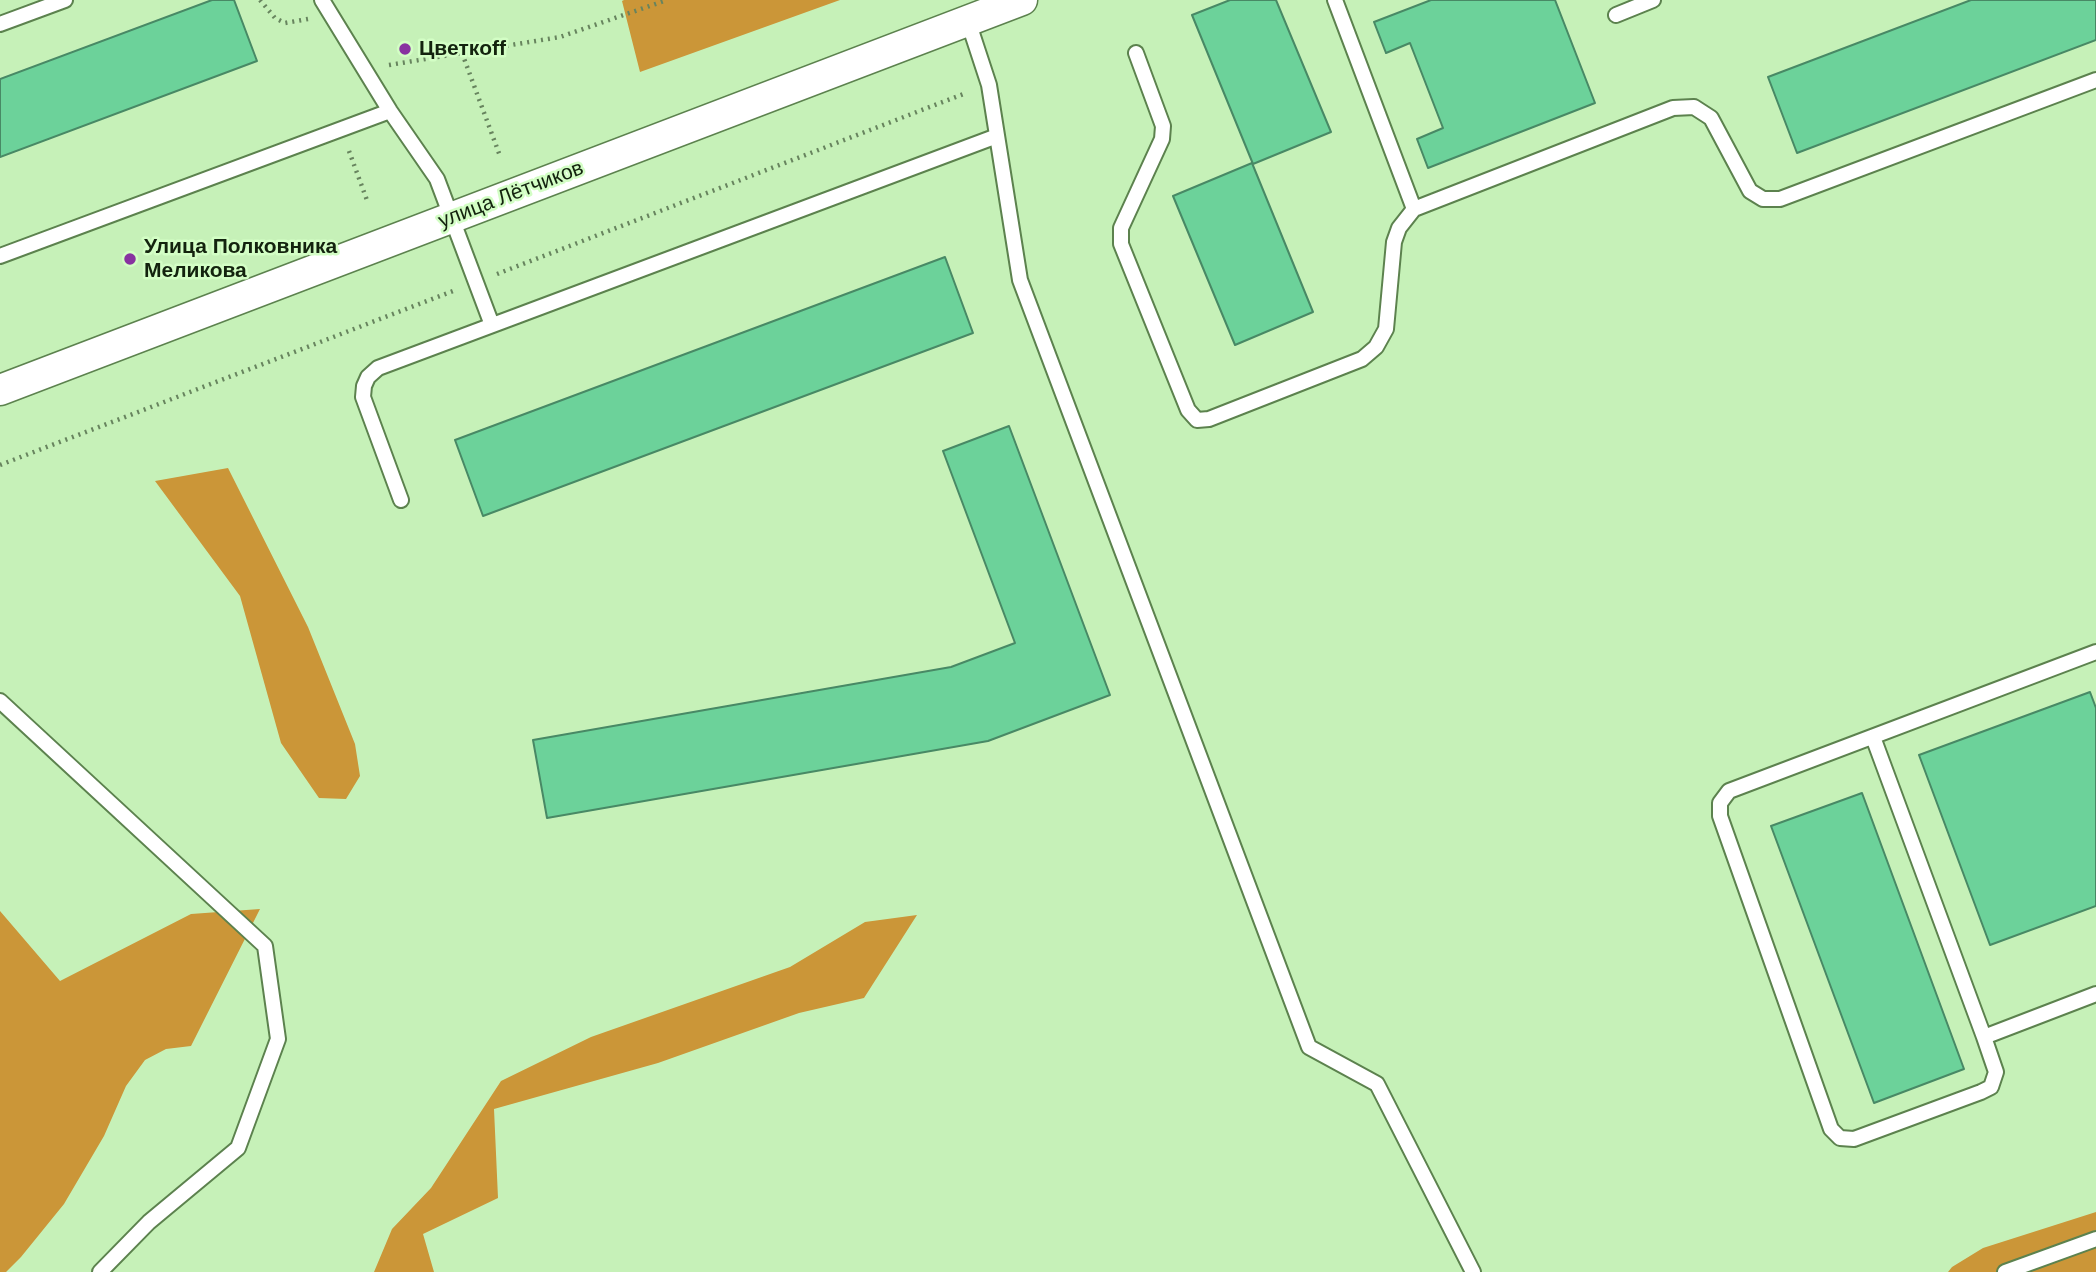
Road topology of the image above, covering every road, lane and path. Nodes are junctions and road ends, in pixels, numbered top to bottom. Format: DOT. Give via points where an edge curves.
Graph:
graph roads {
  1 [pos="65,0"];
  2 [pos="260,0"];
  3 [pos="322,0"];
  4 [pos="667,0"];
  5 [pos="1022,0"];
  6 [pos="1335,0"];
  7 [pos="1653,0"];
  8 [pos="330,14"];
  9 [pos="1616,15"];
  10 [pos="968,21"];
  11 [pos="0,24"];
  12 [pos="461,52"];
  13 [pos="1136,52"];
  14 [pos="364,69"];
  15 [pos="2096,80"];
  16 [pos="390,111"];
  17 [pos="341,129"];
  18 [pos="997,136"];
  19 [pos="500,156"];
  20 [pos="368,203"];
  21 [pos="1414,209"];
  22 [pos="452,218"];
  23 [pos="0,256"];
  24 [pos="492,325"];
  25 [pos="0,390"];
  26 [pos="401,500"];
  27 [pos="2096,652"];
  28 [pos="0,701"];
  29 [pos="1872,737"];
  30 [pos="2096,994"];
  31 [pos="1984,1037"];
  32 [pos="2096,1239"];
  33 [pos="100,1272"];
  34 [pos="1473,1272"];
  35 [pos="2005,1272"];
  1 -- 11 [label="lane"];
  2 -- 8 [label="path" via="285,23"];
  3 -- 8 [label="lane"];
  4 -- 12 [label="path" via="560,37"];
  5 -- 10 [label="street, улица Лётчиков"];
  6 -- 21 [label="lane"];
  7 -- 9 [label="lane"];
  8 -- 14 [label="lane"];
  10 -- 18 [label="lane" via="987,75"];
  10 -- 22 [label="street, улица Лётчиков"];
  12 -- 14 [label="path"];
  12 -- 19 [label="path"];
  13 -- 21 [label="lane" via="1163,126 1162,139 1121,228 1121,244 1188,410 1197,420 1362,359 1376,347 1386,329 1394,242"];
  14 -- 16 [label="lane"];
  15 -- 21 [label="lane" via="1780,200 1763,199 1750,191 1711,118 1694,107 1673,108"];
  16 -- 17 [label="lane"];
  16 -- 22 [label="lane" via="432,170"];
  17 -- 20 [label="path"];
  17 -- 23 [label="lane"];
  18 -- 24 [label="lane"];
  18 -- 34 [label="lane" via="1020,280 1309,1047 1377,1084"];
  22 -- 24 [label="lane"];
  22 -- 25 [label="street, улица Лётчиков"];
  24 -- 26 [label="lane" via="377,368 368,377 363,397"];
  27 -- 29 [label="lane"];
  28 -- 33 [label="lane" via="265,946 278,1039 238,1148 149,1222"];
  29 -- 31 [label="lane"];
  29 -- 31 [label="lane" via="1729,791 1720,803 1720,816 1831,1129 1840,1138 1854,1139 1991,1087 1996,1072"];
  30 -- 31 [label="lane"];
  32 -- 35 [label="lane"];
}
